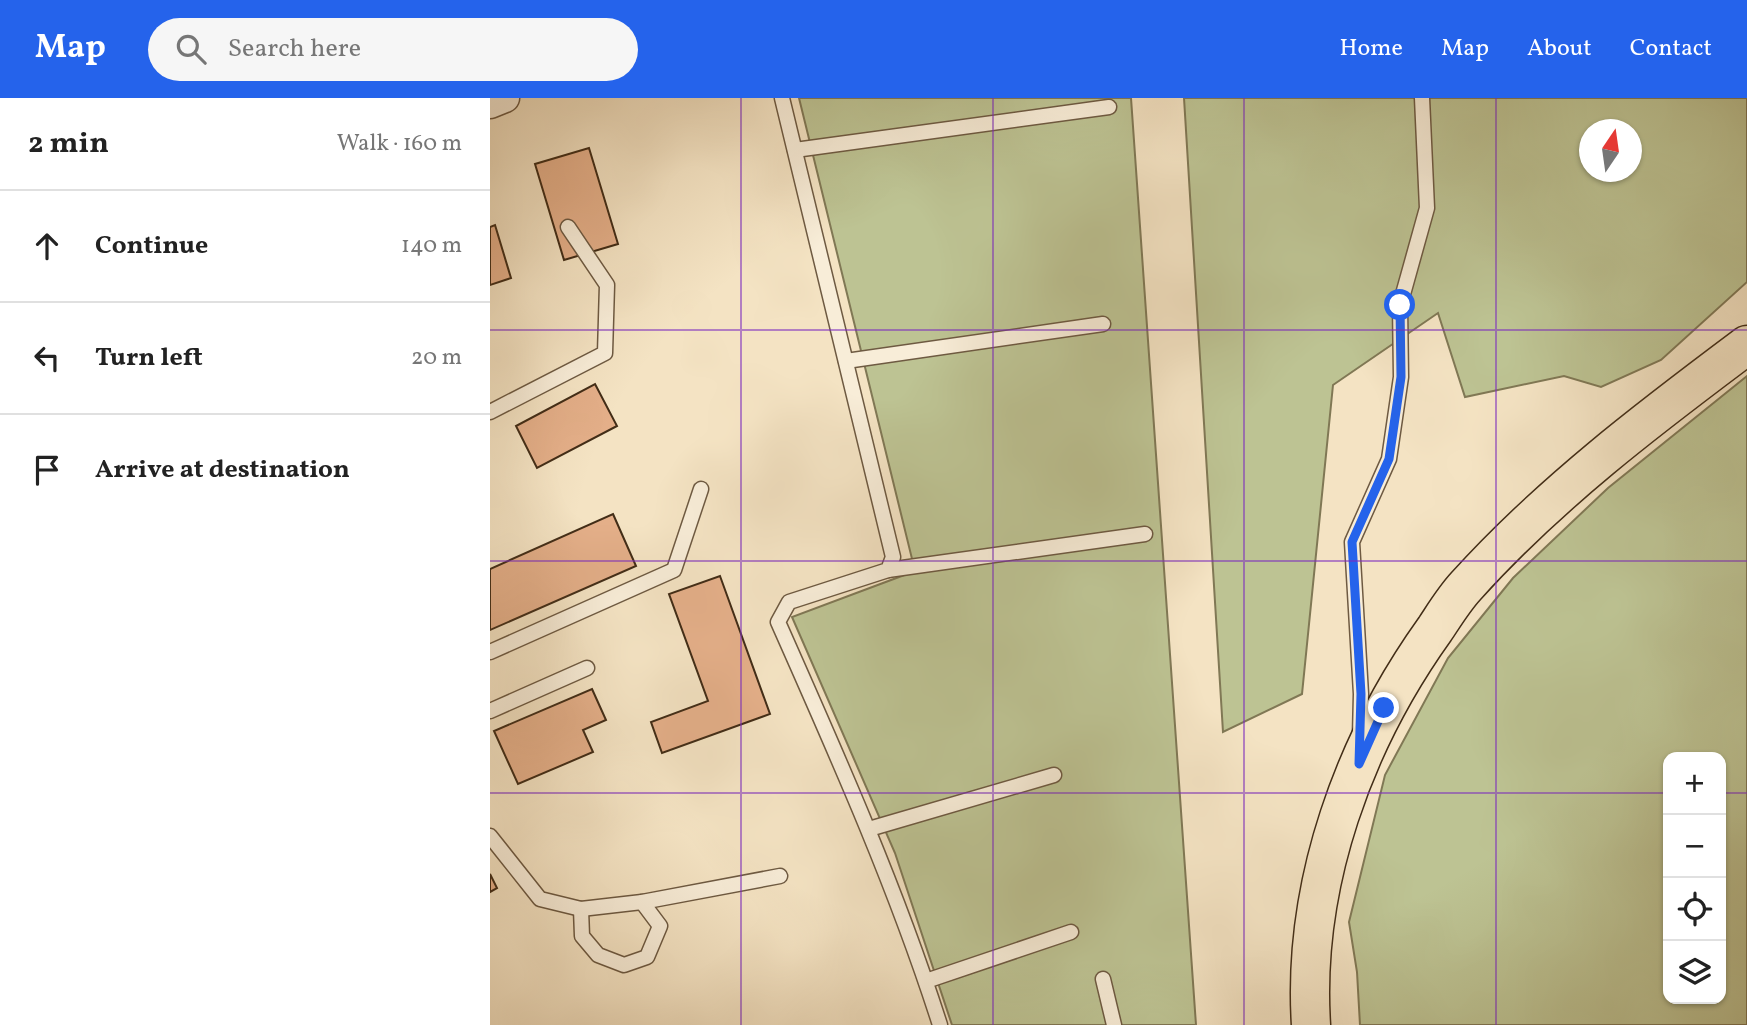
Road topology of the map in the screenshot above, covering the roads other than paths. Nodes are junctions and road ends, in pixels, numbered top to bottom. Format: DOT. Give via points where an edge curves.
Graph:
graph roads {
  1 [pos="505,98"];
  2 [pos="782,98"];
  3 [pos="1422,98"];
  4 [pos="490,104"];
  5 [pos="1109,107"];
  6 [pos="795,150"];
  7 [pos="568,227"];
  8 [pos="1103,324"];
  9 [pos="1747,345"];
  10 [pos="846,361"];
  11 [pos="490,412"];
  12 [pos="701,489"];
  13 [pos="1145,534"];
  14 [pos="888,570"];
  15 [pos="490,652"];
  16 [pos="587,668"];
  17 [pos="490,711"];
  18 [pos="1359,764"];
  19 [pos="1054,775"];
  20 [pos="869,829"];
  21 [pos="490,836"];
  22 [pos="780,876"];
  23 [pos="642,902"];
  24 [pos="581,909"];
  25 [pos="1071,932"];
  26 [pos="1103,979"];
  27 [pos="926,981"];
  28 [pos="940,1025"];
  29 [pos="1114,1025"];
  30 [pos="1311,1025"];
  1 -- 4 [label="street"];
  2 -- 6 [label="lane"];
  3 -- 18 [label="lane" via="1427,208 1400,305 1401,377 1389,459 1352,542 1361,694"];
  5 -- 6 [label="lane"];
  6 -- 10 [label="lane"];
  7 -- 11 [label="lane" via="607,285 605,353"];
  8 -- 10 [label="lane"];
  9 -- 18 [label="main road" via="1548,503 1464,587 1411,662"];
  10 -- 14 [label="lane" via="893,557"];
  12 -- 15 [label="lane" via="674,570"];
  13 -- 14 [label="lane"];
  14 -- 20 [label="lane" via="789,602 778,622"];
  16 -- 17 [label="lane"];
  18 -- 30 [label="main road" via="1315,917"];
  19 -- 20 [label="lane"];
  20 -- 27 [label="lane"];
  21 -- 24 [label="lane" via="540,899"];
  22 -- 23 [label="lane"];
  23 -- 24 [label="lane"];
  23 -- 24 [label="lane" via="660,926 647,957 624,965 598,955 582,936"];
  25 -- 27 [label="lane"];
  26 -- 29 [label="lane"];
  27 -- 28 [label="lane"];
}
